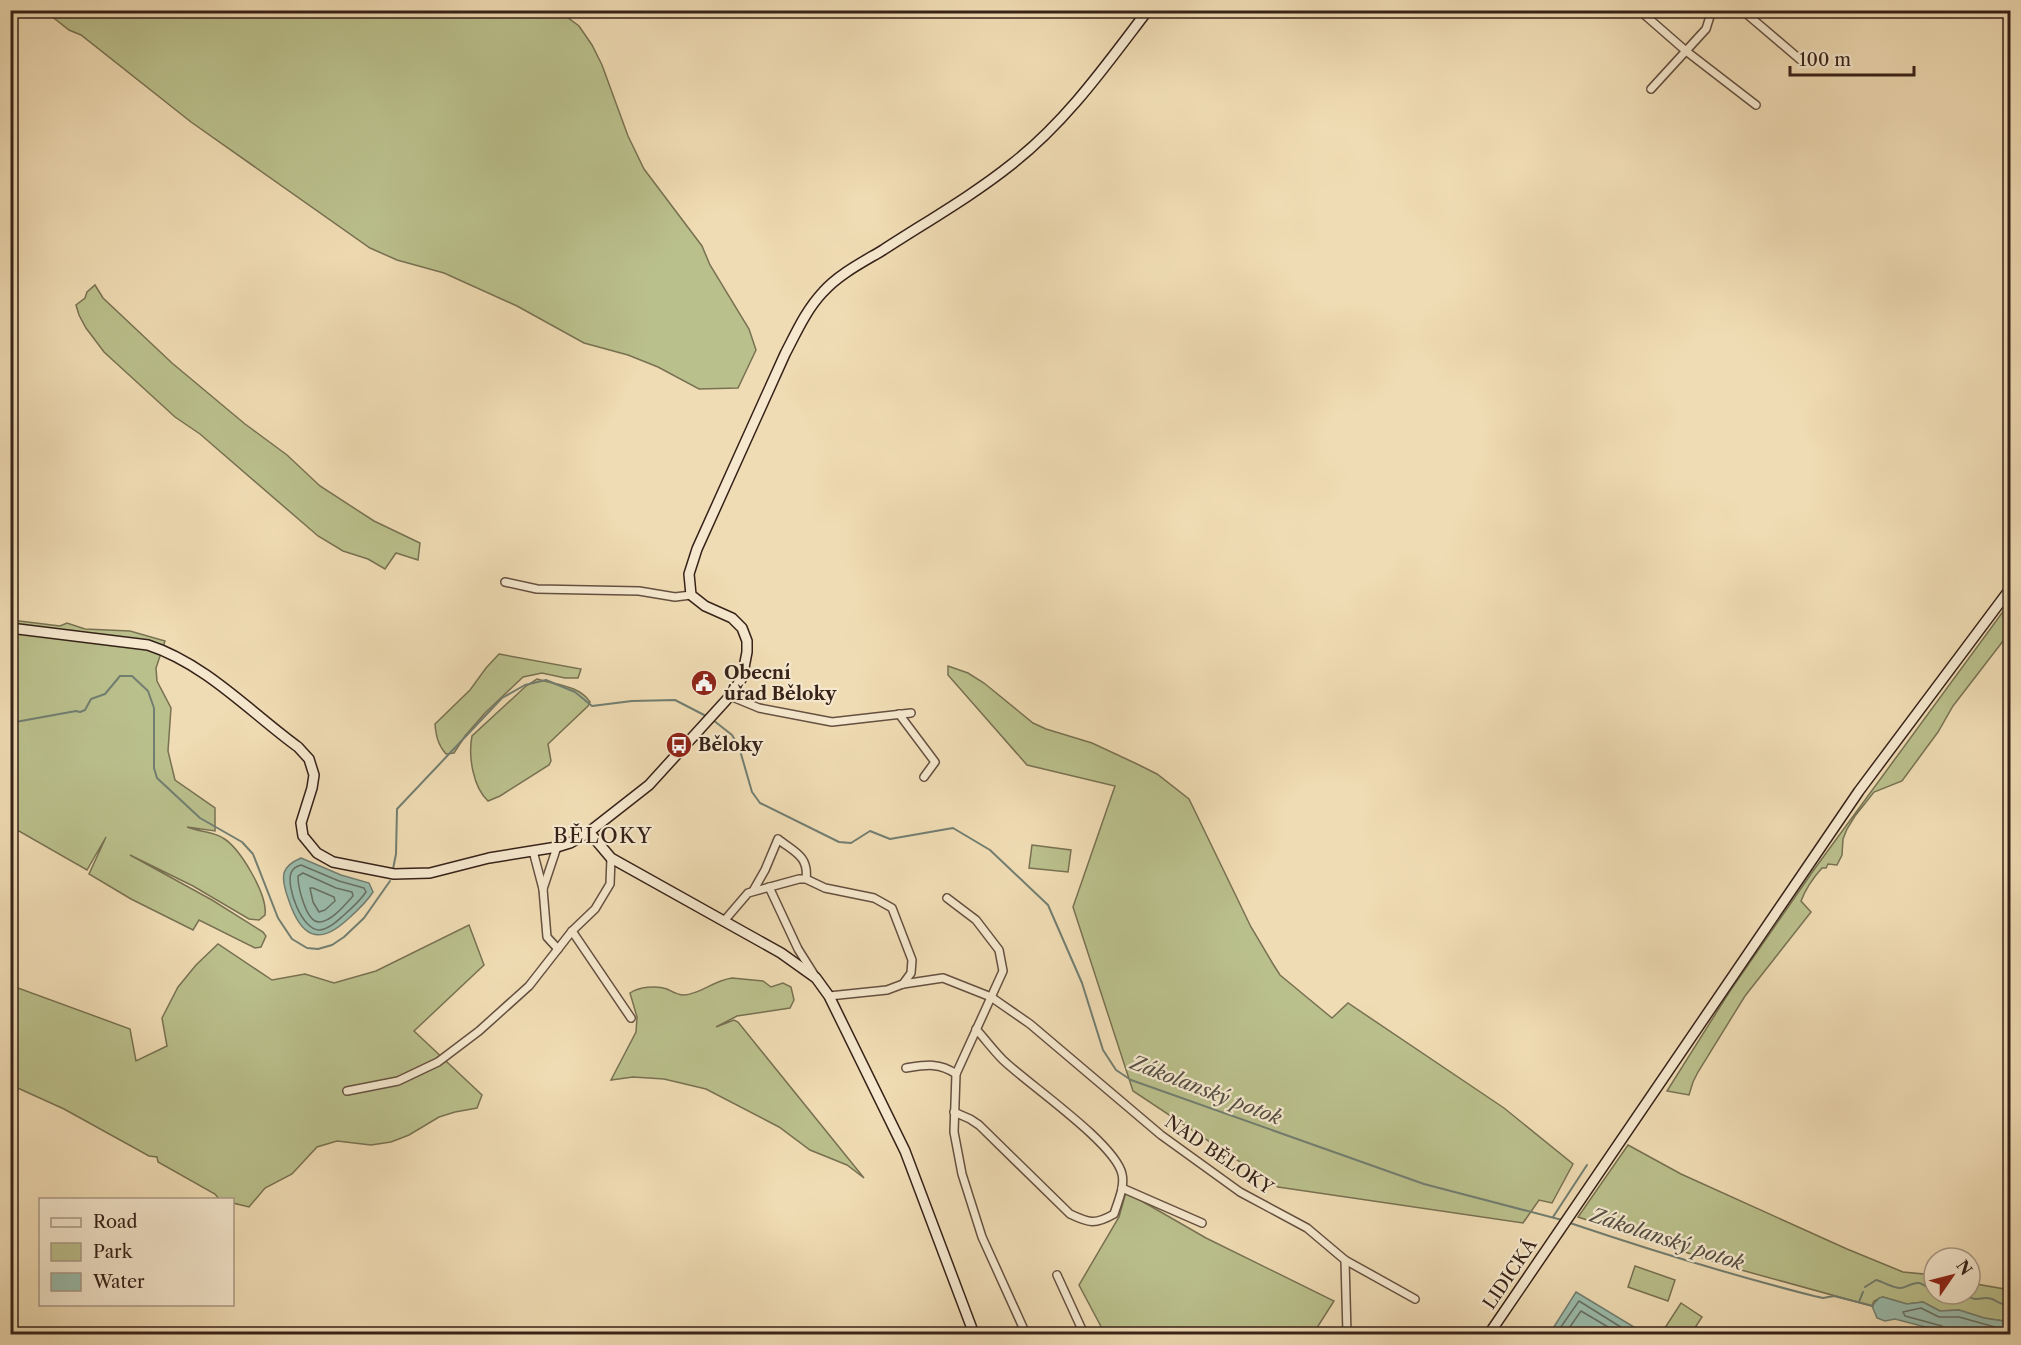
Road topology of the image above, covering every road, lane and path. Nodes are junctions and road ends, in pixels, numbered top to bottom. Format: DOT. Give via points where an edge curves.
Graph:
graph roads {
  1 [pos="1148,10"];
  2 [pos="1639,10"];
  3 [pos="1712,10"];
  4 [pos="1742,10"];
  5 [pos="1686,51"];
  6 [pos="1803,62"];
  7 [pos="1652,89"];
  8 [pos="1756,105"];
  9 [pos="505,582"];
  10 [pos="2010,589"];
  11 [pos="691,595"];
  12 [pos="10,628"];
  13 [pos="730,696"];
  14 [pos="911,713"];
  15 [pos="898,714"];
  16 [pos="924,777"];
  17 [pos="589,832"];
  18 [pos="557,847"];
  19 [pos="533,851"];
  20 [pos="611,858"];
  21 [pos="806,879"];
  22 [pos="769,887"];
  23 [pos="543,890"];
  24 [pos="753,891"];
  25 [pos="947,898"];
  26 [pos="724,921"];
  27 [pos="572,931"];
  28 [pos="558,949"];
  29 [pos="816,978"];
  30 [pos="903,984"];
  31 [pos="829,996"];
  32 [pos="991,998"];
  33 [pos="631,1018"];
  34 [pos="976,1029"];
  35 [pos="906,1068"];
  36 [pos="956,1074"];
  37 [pos="347,1091"];
  38 [pos="954,1112"];
  39 [pos="1122,1188"];
  40 [pos="1202,1222"];
  41 [pos="1346,1260"];
  42 [pos="1057,1275"];
  43 [pos="1415,1299"];
  44 [pos="974,1335"];
  45 [pos="1026,1335"];
  46 [pos="1084,1335"];
  47 [pos="1347,1335"];
  48 [pos="1489,1335"];
  1 -- 11 [label="street" via="1079,101 1014,164 824,290 785,354 697,549 689,574"];
  2 -- 5 [label="street"];
  3 -- 5 [label="street" via="1706,29"];
  4 -- 6 [label="street"];
  5 -- 7 [label="street"];
  5 -- 8 [label="street"];
  9 -- 11 [label="street" via="537,589"];
  10 -- 48 [label="street, LIDICKÁ" via="1859,791"];
  11 -- 13 [label="street" via="738,622 746,634 744,671"];
  12 -- 19 [label="street" via="148,645 193,665 309,759 314,775 301,823 303,836 317,853 333,862 394,874 430,873"];
  13 -- 15 [label="street" via="759,708 832,722"];
  13 -- 17 [label="street" via="649,785"];
  14 -- 15 [label="street"];
  15 -- 16 [label="street" via="935,762"];
  17 -- 18 [label="street"];
  17 -- 20 [label="street"];
  18 -- 19 [label="street"];
  18 -- 23 [label="street"];
  19 -- 23 [label="street"];
  20 -- 26 [label="street"];
  20 -- 27 [label="street" via="610,884 594,909"];
  21 -- 22 [label="street"];
  21 -- 24 [label="street" via="804,860 778,839"];
  21 -- 30 [label="street" via="825,888 874,898 892,908 912,960 911,973"];
  22 -- 24 [label="street"];
  22 -- 29 [label="street"];
  23 -- 28 [label="street" via="547,937"];
  24 -- 26 [label="street"];
  25 -- 32 [label="street" via="976,920 999,950 1003,971"];
  26 -- 29 [label="street"];
  27 -- 28 [label="street"];
  27 -- 33 [label="street"];
  28 -- 37 [label="street" via="529,986 438,1062 398,1081"];
  29 -- 31 [label="street"];
  30 -- 31 [label="street, NAD BĚLOKY" via="887,990"];
  30 -- 32 [label="street, NAD BĚLOKY" via="943,978"];
  31 -- 44 [label="street" via="905,1151"];
  32 -- 34 [label="street"];
  32 -- 41 [label="street, NAD BĚLOKY" via="1030,1024 1161,1135 1240,1192 1307,1228"];
  34 -- 36 [label="street"];
  34 -- 39 [label="street" via="1003,1060 1082,1125 1114,1158 1122,1173"];
  35 -- 36 [label="street" via="933,1064"];
  36 -- 38 [label="street"];
  38 -- 39 [label="street" via="979,1125 1070,1214 1088,1223 1101,1222 1114,1214"];
  38 -- 45 [label="street" via="956,1149 982,1237"];
  39 -- 40 [label="street"];
  41 -- 43 [label="street, NAD BĚLOKY"];
  41 -- 47 [label="street"];
  42 -- 46 [label="street"];
}
